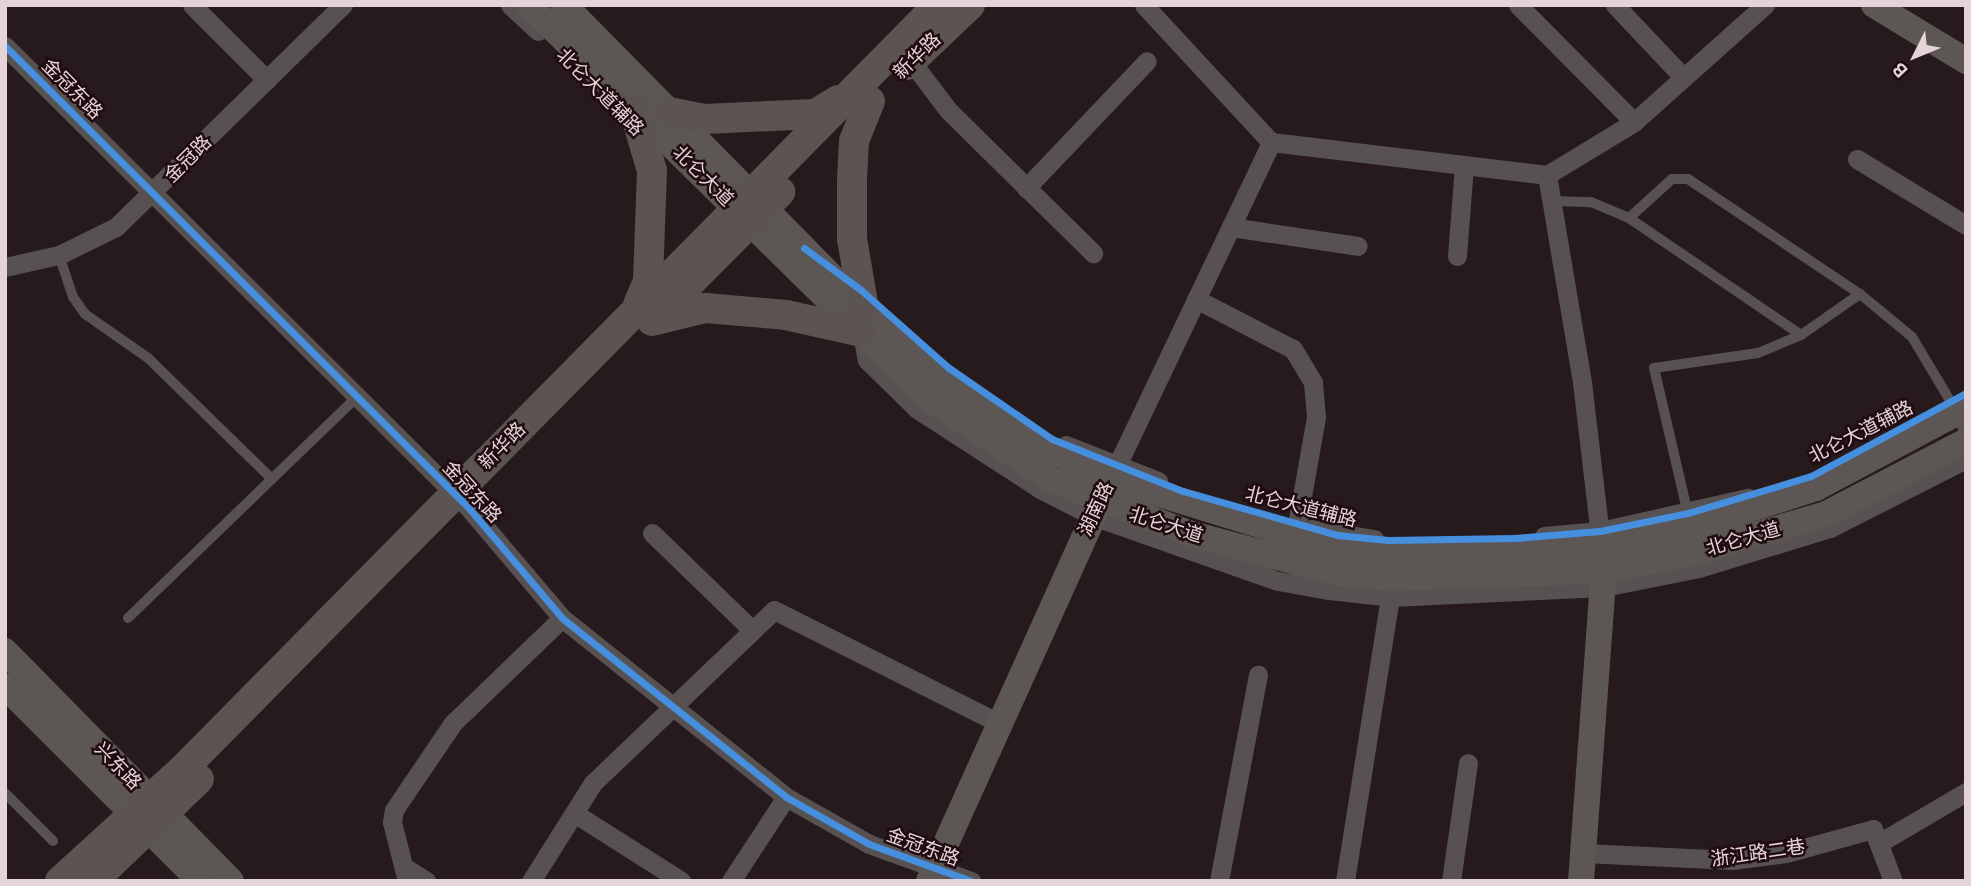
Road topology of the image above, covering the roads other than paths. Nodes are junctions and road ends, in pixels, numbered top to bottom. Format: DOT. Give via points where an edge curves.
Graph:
graph roads {
  1 [pos="192,5"];
  2 [pos="342,5"];
  3 [pos="510,5"];
  4 [pos="529,5"];
  5 [pos="564,5"];
  6 [pos="582,5"];
  7 [pos="938,5"];
  8 [pos="970,5"];
  9 [pos="1144,5"];
  10 [pos="1518,5"];
  11 [pos="1615,5"];
  12 [pos="1765,5"];
  13 [pos="1874,5"];
  14 [pos="5,46"];
  15 [pos="911,61"];
  16 [pos="1147,61"];
  17 [pos="1966,61"];
  18 [pos="1684,78"];
  19 [pos="267,80"];
  20 [pos="864,95"];
  21 [pos="633,106"];
  22 [pos="669,112"];
  23 [pos="1634,122"];
  24 [pos="642,135"];
  25 [pos="1271,142"];
  26 [pos="1857,159"];
  27 [pos="1464,165"];
  28 [pos="696,170"];
  29 [pos="1547,175"];
  30 [pos="1026,188"];
  31 [pos="154,193"];
  32 [pos="1555,201"];
  33 [pos="750,209"];
  34 [pos="1629,218"];
  35 [pos="1966,225"];
  36 [pos="1231,227"];
  37 [pos="1357,246"];
  38 [pos="1093,253"];
  39 [pos="59,255"];
  40 [pos="1457,256"];
  41 [pos="5,267"];
  42 [pos="1860,294"];
  43 [pos="1196,299"];
  44 [pos="862,310"];
  45 [pos="644,316"];
  46 [pos="1801,335"];
  47 [pos="357,397"];
  48 [pos="1962,416"];
  49 [pos="1966,459"];
  50 [pos="1114,472"];
  51 [pos="272,479"];
  52 [pos="461,501"];
  53 [pos="1096,510"];
  54 [pos="1690,520"];
  55 [pos="1296,531"];
  56 [pos="652,533"];
  57 [pos="1602,559"];
  58 [pos="1392,588"];
  59 [pos="128,618"];
  60 [pos="562,618"];
  61 [pos="751,629"];
  62 [pos="5,651"];
  63 [pos="1258,675"];
  64 [pos="5,686"];
  65 [pos="669,709"];
  66 [pos="997,722"];
  67 [pos="1468,763"];
  68 [pos="1966,792"];
  69 [pos="5,793"];
  70 [pos="786,797"];
  71 [pos="148,813"];
  72 [pos="574,813"];
  73 [pos="53,841"];
  74 [pos="1879,843"];
  75 [pos="1584,853"];
  76 [pos="405,874"];
  77 [pos="931,876"];
  78 [pos="60,881"];
  79 [pos="93,881"];
  80 [pos="200,881"];
  81 [pos="231,881"];
  82 [pos="426,881"];
  83 [pos="531,881"];
  84 [pos="681,881"];
  85 [pos="731,881"];
  86 [pos="971,881"];
  87 [pos="1219,881"];
  88 [pos="1345,881"];
  89 [pos="1451,881"];
  90 [pos="1581,881"];
  91 [pos="1894,881"];
  1 -- 19 [label="street"];
  2 -- 19 [label="street, 金冠路"];
  3 -- 24 [label="street, 北仑大道辅路"];
  4 -- 21 [label="main road, 北仑大道"];
  5 -- 22 [label="main road, 北仑大道"];
  6 -- 22 [label="street, 北仑大道辅路" via="663,87"];
  7 -- 20 [label="main road, 新华路"];
  8 -- 15 [label="main road, 新华路"];
  9 -- 25 [label="street"];
  10 -- 23 [label="street"];
  11 -- 18 [label="street"];
  12 -- 18 [label="street"];
  13 -- 17 [label="main road"];
  14 -- 31 [label="street, 金冠东路"];
  15 -- 20 [label="main road, 新华路"];
  15 -- 30 [label="street" via="948,110"];
  16 -- 30 [label="street"];
  18 -- 23 [label="street"];
  19 -- 31 [label="street, 金冠路"];
  20 -- 22 [label="main road" via="815,114 704,119"];
  20 -- 33 [label="main road, 新华路"];
  20 -- 44 [label="main road" via="852,179 852,239"];
  21 -- 24 [label="main road"];
  21 -- 28 [label="main road, 北仑大道"];
  22 -- 33 [label="main road, 北仑大道"];
  23 -- 29 [label="street"];
  24 -- 28 [label="street, 北仑大道辅路"];
  24 -- 45 [label="main road" via="652,171"];
  25 -- 27 [label="street"];
  25 -- 36 [label="street, 湖南路"];
  26 -- 35 [label="street"];
  27 -- 29 [label="street"];
  27 -- 40 [label="street"];
  28 -- 33 [label="main road, 北仑大道"];
  29 -- 32 [label="street"];
  30 -- 38 [label="street"];
  31 -- 39 [label="street, 金冠路" via="116,227"];
  31 -- 47 [label="street, 金冠东路"];
  32 -- 34 [label="lane" via="1591,202"];
  32 -- 57 [label="street"];
  33 -- 44 [label="main road, 北仑大道"];
  33 -- 44 [label="main road, 北仑大道" via="804,248"];
  33 -- 45 [label="main road, 新华路"];
  34 -- 42 [label="lane" via="1672,179 1688,179"];
  34 -- 46 [label="lane"];
  36 -- 37 [label="street"];
  36 -- 43 [label="street, 湖南路"];
  39 -- 41 [label="street, 金冠路"];
  39 -- 51 [label="lane" via="73,297 85,314 148,358"];
  42 -- 46 [label="lane"];
  42 -- 48 [label="lane" via="1912,337"];
  43 -- 50 [label="street, 湖南路"];
  43 -- 55 [label="street" via="1293,349 1313,382 1317,417"];
  44 -- 45 [label="main road" via="786,315 705,308"];
  44 -- 50 [label="main road, 北仑大道" via="946,380 1049,450"];
  44 -- 53 [label="main road, 北仑大道" via="926,396"];
  45 -- 52 [label="main road, 新华路"];
  46 -- 54 [label="lane" via="1758,353 1654,368"];
  47 -- 51 [label="lane"];
  47 -- 52 [label="street, 金冠东路"];
  48 -- 54 [label="main road, 北仑大道" via="1816,488"];
  48 -- 57 [label="main road, 北仑大道" via="1826,514 1697,552"];
  49 -- 57 [label="street" via="1830,528 1699,568"];
  50 -- 53 [label="main road, 湖南路"];
  50 -- 55 [label="main road, 北仑大道"];
  51 -- 59 [label="lane"];
  52 -- 60 [label="street, 金冠东路"];
  52 -- 71 [label="main road, 新华路"];
  53 -- 58 [label="main road, 北仑大道"];
  53 -- 66 [label="main road, 湖南路"];
  54 -- 57 [label="main road, 北仑大道"];
  55 -- 57 [label="main road, 北仑大道" via="1336,548"];
  56 -- 61 [label="street"];
  57 -- 58 [label="main road, 北仑大道"];
  57 -- 75 [label="main road"];
  58 -- 88 [label="street"];
  60 -- 65 [label="street, 金冠东路"];
  60 -- 76 [label="street" via="453,723 394,810 392,822"];
  61 -- 65 [label="street"];
  61 -- 66 [label="street" via="774,610 787,613"];
  62 -- 71 [label="main road, 兴东路"];
  63 -- 87 [label="street"];
  64 -- 71 [label="main road, 兴东路"];
  65 -- 70 [label="street, 金冠东路"];
  65 -- 72 [label="street" via="593,783"];
  66 -- 77 [label="main road, 湖南路"];
  67 -- 89 [label="street"];
  68 -- 74 [label="street"];
  69 -- 73 [label="lane"];
  70 -- 77 [label="street, 金冠东路"];
  70 -- 85 [label="street"];
  71 -- 78 [label="main road, 新华路"];
  71 -- 79 [label="main road, 新华路"];
  71 -- 80 [label="main road, 兴东路"];
  71 -- 81 [label="main road, 兴东路"];
  72 -- 83 [label="street"];
  72 -- 84 [label="street"];
  74 -- 75 [label="street, 浙江路二巷" via="1873,829 1786,853 1732,860"];
  74 -- 91 [label="street"];
  75 -- 90 [label="main road"];
  76 -- 82 [label="street"];
  77 -- 86 [label="street, 金冠东路"];
}
